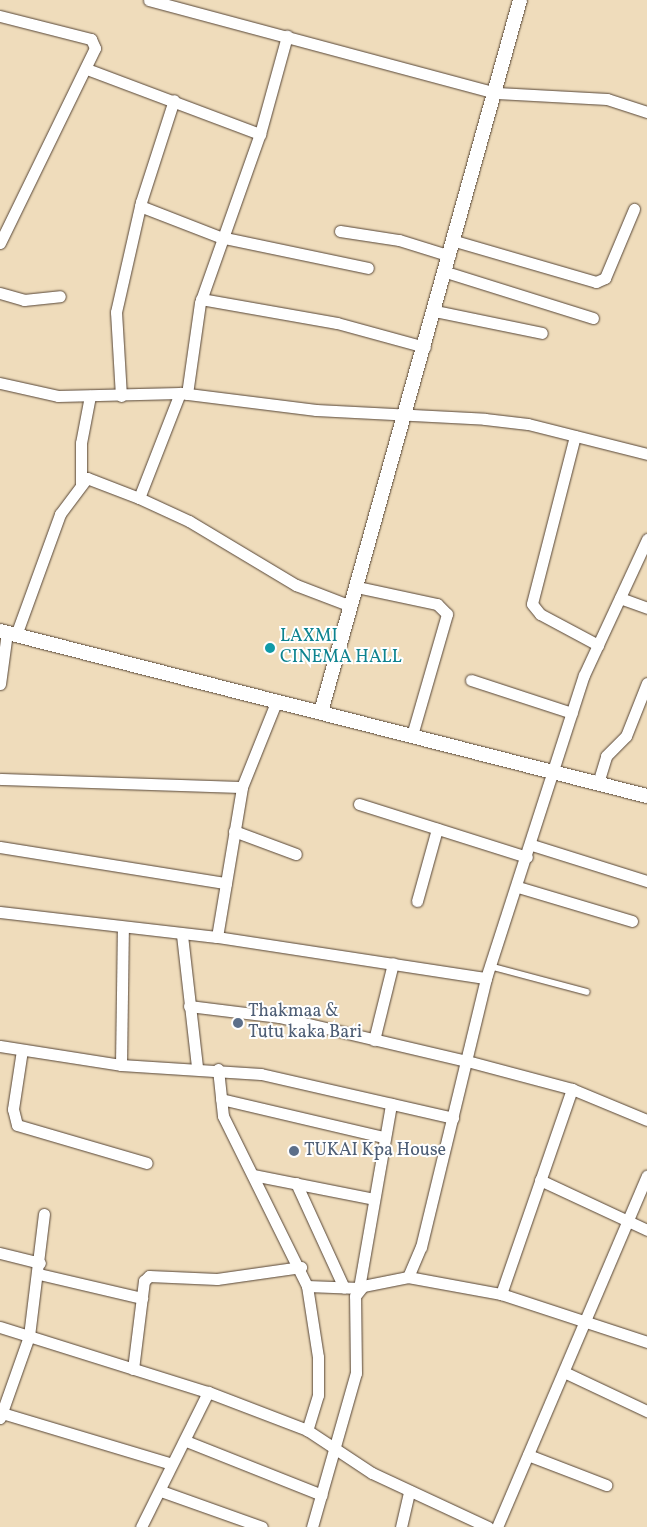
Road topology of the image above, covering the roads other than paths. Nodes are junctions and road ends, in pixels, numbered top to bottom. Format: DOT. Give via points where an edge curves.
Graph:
graph roads {
  1 [pos="149,0"];
  2 [pos="520,0"];
  3 [pos="0,16"];
  4 [pos="287,36"];
  5 [pos="87,69"];
  6 [pos="497,93"];
  7 [pos="174,100"];
  8 [pos="647,112"];
  9 [pos="260,134"];
  10 [pos="140,206"];
  11 [pos="634,209"];
  12 [pos="340,231"];
  13 [pos="220,237"];
  14 [pos="455,240"];
  15 [pos="0,243"];
  16 [pos="450,256"];
  17 [pos="368,268"];
  18 [pos="446,272"];
  19 [pos="0,293"];
  20 [pos="60,296"];
  21 [pos="201,299"];
  22 [pos="435,311"];
  23 [pos="593,318"];
  24 [pos="542,333"];
  25 [pos="425,347"];
  26 [pos="0,383"];
  27 [pos="183,394"];
  28 [pos="90,396"];
  29 [pos="121,396"];
  30 [pos="406,414"];
  31 [pos="575,436"];
  32 [pos="647,454"];
  33 [pos="81,484"];
  34 [pos="138,498"];
  35 [pos="646,546"];
  36 [pos="357,587"];
  37 [pos="620,598"];
  38 [pos="351,606"];
  39 [pos="647,608"];
  40 [pos="8,632"];
  41 [pos="598,645"];
  42 [pos="470,680"];
  43 [pos="647,683"];
  44 [pos="0,684"];
  45 [pos="278,700"];
  46 [pos="321,712"];
  47 [pos="572,713"];
  48 [pos="412,735"];
  49 [pos="554,772"];
  50 [pos="0,779"];
  51 [pos="598,783"];
  52 [pos="242,787"];
  53 [pos="647,796"];
  54 [pos="359,804"];
  55 [pos="438,829"];
  56 [pos="234,831"];
  57 [pos="532,845"];
  58 [pos="0,847"];
  59 [pos="296,854"];
  60 [pos="527,857"];
  61 [pos="647,881"];
  62 [pos="226,883"];
  63 [pos="518,887"];
  64 [pos="417,902"];
  65 [pos="0,912"];
  66 [pos="632,921"];
  67 [pos="123,927"];
  68 [pos="182,935"];
  69 [pos="217,937"];
  70 [pos="393,963"];
  71 [pos="490,966"];
  72 [pos="486,978"];
  73 [pos="587,992"];
  74 [pos="189,1006"];
  75 [pos="374,1040"];
  76 [pos="0,1046"];
  77 [pos="22,1050"];
  78 [pos="467,1061"];
  79 [pos="121,1065"];
  80 [pos="197,1067"];
  81 [pos="218,1069"];
  82 [pos="572,1089"];
  83 [pos="220,1099"];
  84 [pos="391,1104"];
  85 [pos="453,1118"];
  86 [pos="647,1120"];
  87 [pos="383,1137"];
  88 [pos="147,1163"];
  89 [pos="253,1175"];
  90 [pos="647,1176"];
  91 [pos="540,1180"];
  92 [pos="296,1183"];
  93 [pos="374,1199"];
  94 [pos="44,1214"];
  95 [pos="627,1222"];
  96 [pos="647,1230"];
  97 [pos="0,1253"];
  98 [pos="300,1267"];
  99 [pos="40,1268"];
  100 [pos="408,1277"];
  101 [pos="307,1286"];
  102 [pos="344,1288"];
  103 [pos="359,1288"];
  104 [pos="501,1294"];
  105 [pos="142,1298"];
  106 [pos="587,1320"];
  107 [pos="0,1327"];
  108 [pos="29,1336"];
  109 [pos="647,1342"];
  110 [pos="134,1369"];
  111 [pos="564,1372"];
  112 [pos="208,1392"];
  113 [pos="647,1411"];
  114 [pos="1,1416"];
  115 [pos="306,1430"];
  116 [pos="186,1441"];
  117 [pos="337,1448"];
  118 [pos="528,1455"];
  119 [pos="172,1464"];
  120 [pos="606,1485"];
  121 [pos="409,1490"];
  122 [pos="160,1491"];
  123 [pos="322,1495"];
  124 [pos="141,1527"];
  125 [pos="262,1527"];
  126 [pos="312,1527"];
  127 [pos="401,1527"];
  128 [pos="488,1527"];
  129 [pos="497,1527"];
  1 -- 4 [label="street"];
  2 -- 6 [label="street"];
  3 -- 5 [label="street" via="91,39 95,48"];
  4 -- 6 [label="street"];
  4 -- 9 [label="street"];
  5 -- 7 [label="street"];
  5 -- 15 [label="street"];
  6 -- 8 [label="street" via="608,99"];
  6 -- 14 [label="street"];
  7 -- 9 [label="street"];
  7 -- 10 [label="street"];
  9 -- 13 [label="street"];
  10 -- 13 [label="street"];
  10 -- 29 [label="street" via="116,312"];
  11 -- 14 [label="street" via="605,278 596,282"];
  12 -- 16 [label="street" via="398,240"];
  13 -- 17 [label="street"];
  13 -- 21 [label="street"];
  14 -- 16 [label="street"];
  16 -- 18 [label="street"];
  18 -- 22 [label="street"];
  18 -- 23 [label="street"];
  19 -- 20 [label="street" via="24,300"];
  21 -- 25 [label="street" via="337,323"];
  21 -- 27 [label="street"];
  22 -- 24 [label="street"];
  22 -- 25 [label="street"];
  25 -- 30 [label="street"];
  26 -- 28 [label="street" via="58,396"];
  27 -- 29 [label="street"];
  27 -- 30 [label="street" via="316,410"];
  27 -- 34 [label="street"];
  28 -- 29 [label="street"];
  28 -- 33 [label="street" via="81,443"];
  30 -- 31 [label="street" via="528,424"];
  30 -- 36 [label="street"];
  31 -- 32 [label="street"];
  31 -- 41 [label="street" via="532,604 540,614"];
  33 -- 34 [label="street" via="91,477"];
  33 -- 40 [label="street" via="52,528"];
  34 -- 38 [label="street" via="189,521 289,581"];
  35 -- 37 [label="street"];
  36 -- 38 [label="street"];
  36 -- 48 [label="street" via="437,604 448,614"];
  37 -- 39 [label="street"];
  37 -- 41 [label="street"];
  38 -- 46 [label="street"];
  40 -- 44 [label="street"];
  40 -- 45 [label="street"];
  41 -- 47 [label="street"];
  42 -- 47 [label="street"];
  43 -- 51 [label="street" via="626,736 606,756"];
  45 -- 46 [label="street"];
  45 -- 52 [label="street"];
  46 -- 48 [label="street"];
  47 -- 49 [label="street"];
  48 -- 49 [label="street"];
  49 -- 51 [label="street"];
  49 -- 57 [label="street"];
  50 -- 52 [label="street"];
  51 -- 53 [label="street"];
  52 -- 56 [label="street"];
  54 -- 55 [label="street"];
  55 -- 60 [label="street"];
  55 -- 64 [label="street"];
  56 -- 59 [label="street"];
  56 -- 62 [label="street"];
  57 -- 60 [label="street"];
  57 -- 61 [label="street"];
  58 -- 62 [label="street"];
  60 -- 63 [label="street"];
  62 -- 69 [label="street"];
  63 -- 66 [label="street"];
  63 -- 71 [label="street"];
  65 -- 67 [label="street"];
  67 -- 68 [label="street"];
  67 -- 79 [label="street"];
  68 -- 69 [label="street"];
  68 -- 74 [label="street"];
  69 -- 70 [label="street"];
  70 -- 72 [label="street"];
  70 -- 75 [label="street"];
  71 -- 72 [label="street"];
  71 -- 73 [label="lane"];
  72 -- 78 [label="street"];
  74 -- 75 [label="street" via="280,1017"];
  74 -- 80 [label="street"];
  75 -- 78 [label="street"];
  76 -- 77 [label="street"];
  77 -- 79 [label="street"];
  77 -- 88 [label="street" via="13,1109 17,1125"];
  78 -- 82 [label="street"];
  78 -- 85 [label="street"];
  79 -- 80 [label="street"];
  80 -- 81 [label="street"];
  81 -- 83 [label="street"];
  81 -- 84 [label="street"];
  82 -- 86 [label="street"];
  82 -- 91 [label="street"];
  83 -- 87 [label="street"];
  83 -- 89 [label="street" via="223,1116"];
  84 -- 85 [label="street"];
  84 -- 87 [label="street"];
  85 -- 100 [label="street" via="439,1182"];
  87 -- 93 [label="street"];
  89 -- 92 [label="street"];
  89 -- 98 [label="street"];
  90 -- 95 [label="street"];
  91 -- 95 [label="street"];
  91 -- 104 [label="street"];
  92 -- 93 [label="street"];
  92 -- 102 [label="street"];
  93 -- 103 [label="street"];
  94 -- 99 [label="street"];
  95 -- 96 [label="street"];
  95 -- 106 [label="street"];
  97 -- 99 [label="street"];
  98 -- 101 [label="street"];
  98 -- 105 [label="street" via="217,1279 153,1275 145,1279"];
  99 -- 105 [label="street"];
  99 -- 108 [label="street"];
  100 -- 103 [label="street"];
  100 -- 104 [label="street"];
  101 -- 102 [label="street"];
  101 -- 115 [label="street" via="318,1357 318,1395"];
  102 -- 103 [label="street"];
  103 -- 117 [label="street" via="355,1296 356,1372"];
  104 -- 106 [label="street"];
  105 -- 110 [label="street"];
  106 -- 109 [label="street"];
  106 -- 111 [label="street"];
  107 -- 108 [label="street"];
  108 -- 110 [label="street"];
  108 -- 114 [label="street"];
  110 -- 112 [label="street"];
  111 -- 113 [label="street"];
  111 -- 118 [label="street"];
  112 -- 115 [label="street"];
  112 -- 116 [label="street"];
  114 -- 119 [label="street"];
  115 -- 117 [label="street"];
  116 -- 119 [label="street"];
  116 -- 123 [label="street"];
  117 -- 121 [label="street"];
  117 -- 123 [label="street"];
  118 -- 120 [label="street"];
  118 -- 129 [label="street"];
  119 -- 122 [label="street"];
  121 -- 127 [label="street"];
  121 -- 128 [label="street"];
  122 -- 124 [label="street"];
  122 -- 125 [label="street"];
  123 -- 126 [label="street"];
}
